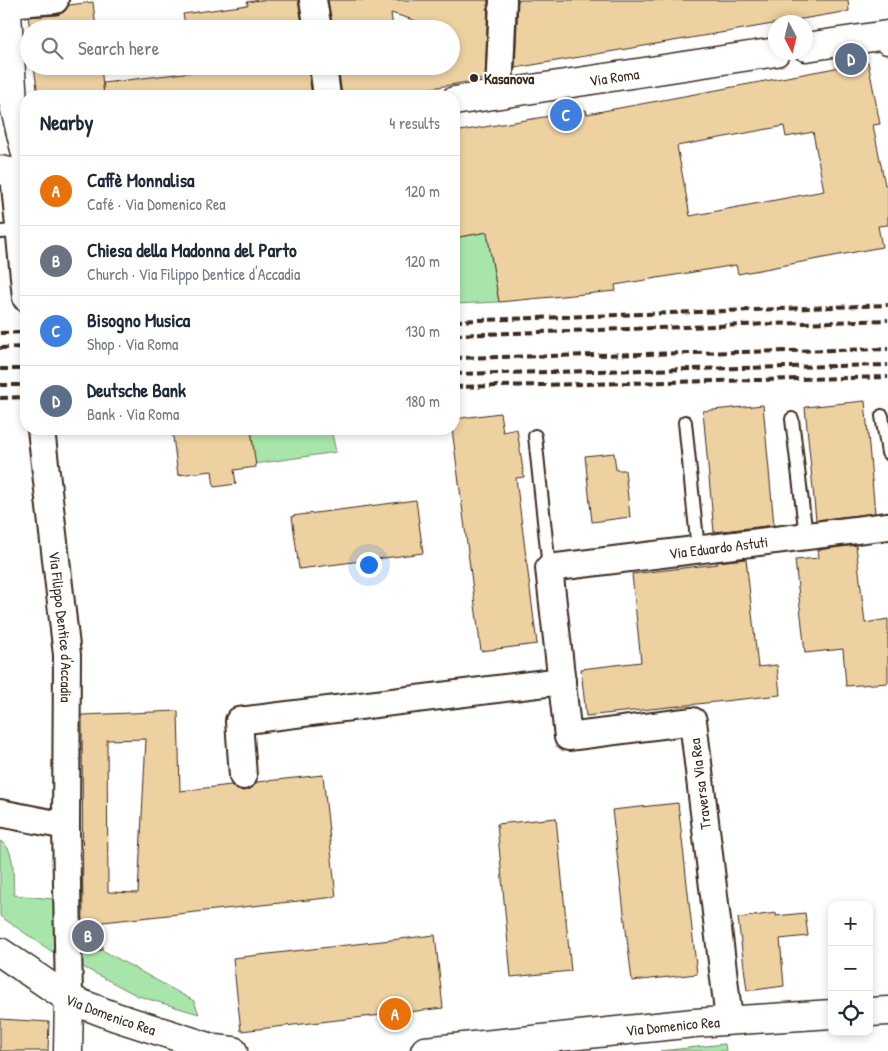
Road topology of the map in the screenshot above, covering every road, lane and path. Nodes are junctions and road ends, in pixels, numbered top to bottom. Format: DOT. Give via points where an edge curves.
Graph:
graph roads {
  1 [pos="55,0"];
  2 [pos="313,0"];
  3 [pos="503,0"];
  4 [pos="6,2"];
  5 [pos="316,20"];
  6 [pos="888,36"];
  7 [pos="813,46"];
  8 [pos="768,53"];
  9 [pos="324,75"];
  10 [pos="327,90"];
  11 [pos="499,94"];
  12 [pos="460,100"];
  13 [pos="13,101"];
  14 [pos="0,126"];
  15 [pos="17,168"];
  16 [pos="10,232"];
  17 [pos="20,273"];
  18 [pos="882,416"];
  19 [pos="792,419"];
  20 [pos="685,422"];
  21 [pos="42,435"];
  22 [pos="535,436"];
  23 [pos="888,453"];
  24 [pos="888,526"];
  25 [pos="806,536"];
  26 [pos="698,550"];
  27 [pos="549,568"];
  28 [pos="562,681"];
  29 [pos="243,776"];
  30 [pos="0,813"];
  31 [pos="66,826"];
  32 [pos="0,952"];
  33 [pos="69,999"];
  34 [pos="888,1011"];
  35 [pos="873,1012"];
  36 [pos="828,1014"];
  37 [pos="729,1020"];
  38 [pos="68,1051"];
  39 [pos="233,1051"];
  40 [pos="425,1051"];
  1 -- 4 [label="street"];
  2 -- 5 [label="street"];
  3 -- 11 [label="street"];
  4 -- 13 [label="main road"];
  6 -- 7 [label="main road"];
  8 -- 11 [label="main road, Via Roma"];
  9 -- 10 [label="street"];
  11 -- 12 [label="main road, Via Roma"];
  13 -- 14 [label="main road"];
  13 -- 15 [label="main road"];
  15 -- 16 [label="street"];
  16 -- 17 [label="street"];
  18 -- 23 [label="lane"];
  19 -- 25 [label="lane"];
  20 -- 26 [label="lane"];
  21 -- 31 [label="street, Via Filippo Dentice d'Accadia" via="67,656"];
  22 -- 27 [label="lane"];
  24 -- 25 [label="street, Via Eduardo Astuti"];
  25 -- 26 [label="street, Via Eduardo Astuti"];
  26 -- 27 [label="street, Via Eduardo Astuti"];
  27 -- 28 [label="street, Traversa Via Rea"];
  28 -- 29 [label="street" via="239,721"];
  28 -- 37 [label="street, Traversa Via Rea" via="568,737 693,722"];
  30 -- 31 [label="street"];
  31 -- 33 [label="street, Via Filippo Dentice d'Accadia"];
  32 -- 33 [label="main road, Via Domenico Rea"];
  33 -- 38 [label="main road, Via Filippo Dentice d'Accadia"];
  33 -- 39 [label="main road, Via Domenico Rea" via="215,1049"];
  34 -- 35 [label="main road"];
  36 -- 37 [label="main road, Via Domenico Rea"];
  37 -- 40 [label="main road, Via Domenico Rea"];
}
